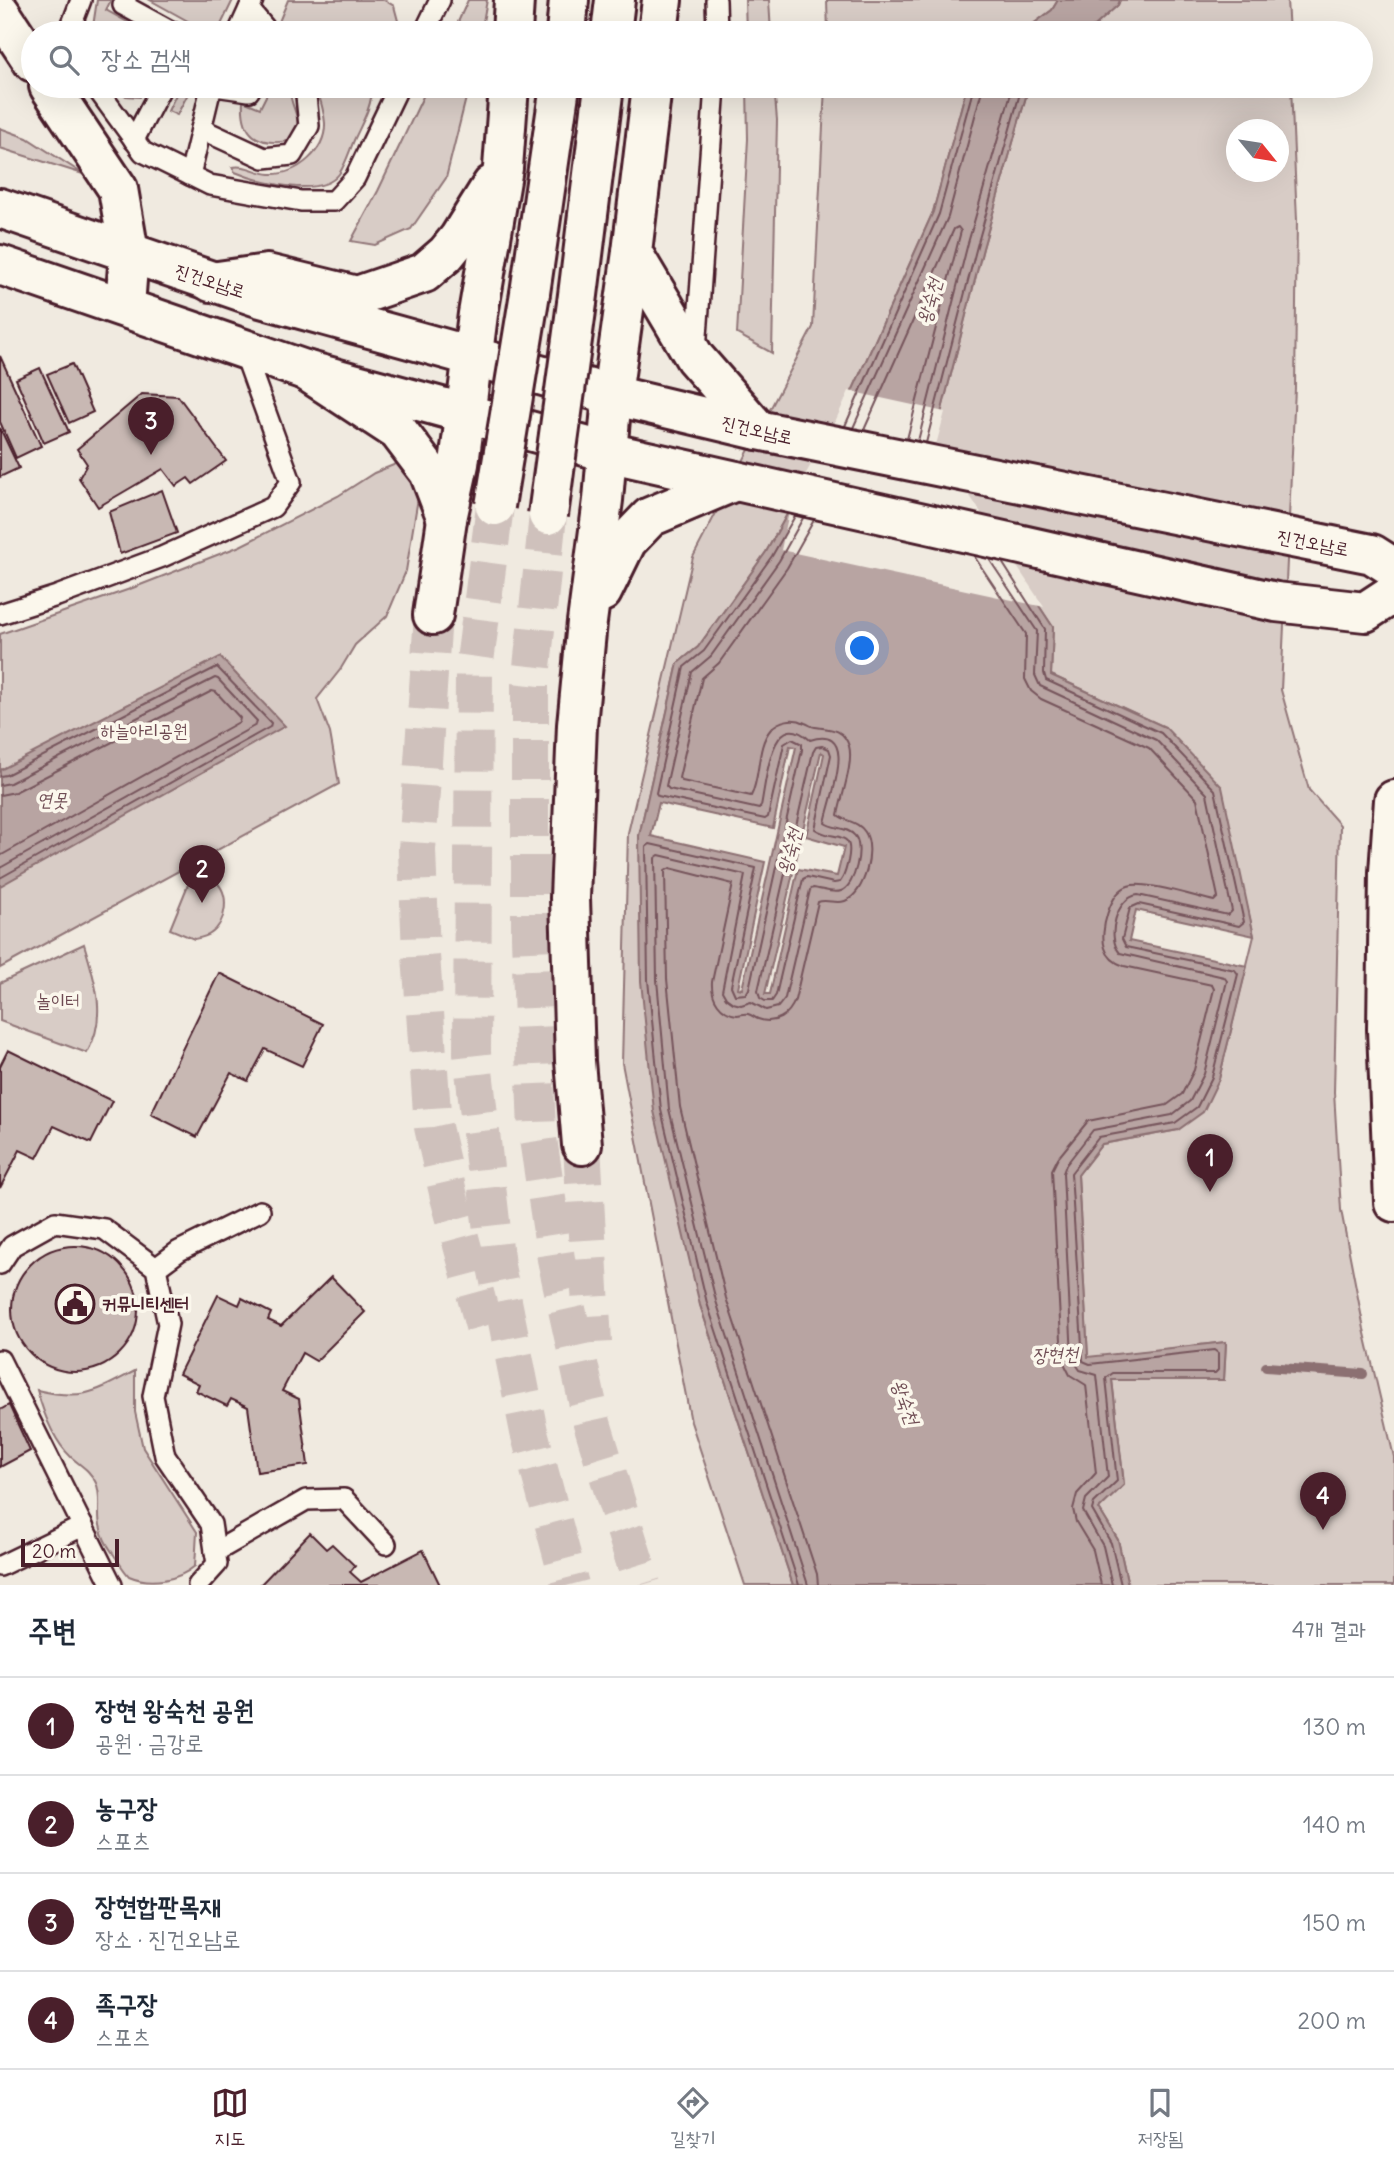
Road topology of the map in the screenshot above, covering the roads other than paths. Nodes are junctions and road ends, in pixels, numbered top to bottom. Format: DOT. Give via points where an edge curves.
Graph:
graph roads {
  1 [pos="81,0"];
  2 [pos="126,0"];
  3 [pos="514,0"];
  4 [pos="569,0"];
  5 [pos="615,0"];
  6 [pos="662,0"];
  7 [pos="716,0"];
  8 [pos="432,3"];
  9 [pos="251,5"];
  10 [pos="0,12"];
  11 [pos="73,21"];
  12 [pos="152,21"];
  13 [pos="244,21"];
  14 [pos="261,21"];
  15 [pos="427,21"];
  16 [pos="513,21"];
  17 [pos="567,21"];
  18 [pos="612,21"];
  19 [pos="659,21"];
  20 [pos="717,21"];
  21 [pos="21,44"];
  22 [pos="57,98"];
  23 [pos="104,98"];
  24 [pos="156,98"];
  25 [pos="210,98"];
  26 [pos="306,98"];
  27 [pos="393,98"];
  28 [pos="508,98"];
  29 [pos="559,98"];
  30 [pos="603,98"];
  31 [pos="651,98"];
  32 [pos="714,98"];
  33 [pos="201,130"];
  34 [pos="134,140"];
  35 [pos="503,168"];
  36 [pos="190,174"];
  37 [pos="0,208"];
  38 [pos="632,252"];
  39 [pos="129,253"];
  40 [pos="0,265"];
  41 [pos="211,282"];
  42 [pos="125,306"];
  43 [pos="243,349"];
  44 [pos="471,357"];
  45 [pos="695,358"];
  46 [pos="305,370"];
  47 [pos="612,395"];
  48 [pos="465,412"];
  49 [pos="758,430"];
  50 [pos="607,452"];
  51 [pos="736,481"];
  52 [pos="495,506"];
  53 [pos="548,515"];
  54 [pos="447,519"];
  55 [pos="1394,568"];
  56 [pos="1394,593"];
  57 [pos="0,614"];
  58 [pos="433,615"];
  59 [pos="587,622"];
  60 [pos="1394,800"];
  61 [pos="582,1145"];
  62 [pos="1394,1202"];
  63 [pos="260,1211"];
  64 [pos="0,1264"];
  65 [pos="156,1268"];
  66 [pos="0,1360"];
  67 [pos="83,1526"];
  68 [pos="386,1544"];
  69 [pos="216,1558"];
  70 [pos="0,1566"];
  71 [pos="112,1585"];
  72 [pos="198,1585"];
  73 [pos="212,1585"];
  1 -- 11 [label="lane"];
  2 -- 12 [label="lane" via="123,5"];
  3 -- 16 [label="main road"];
  4 -- 17 [label="main road"];
  5 -- 18 [label="main road"];
  6 -- 19 [label="main road"];
  7 -- 20 [label="lane"];
  8 -- 15 [label="lane"];
  9 -- 13 [label="lane"];
  9 -- 14 [label="lane"];
  10 -- 21 [label="main road"];
  22 -- 39 [label="main road" via="118,189"];
  23 -- 34 [label="lane"];
  24 -- 34 [label="lane"];
  25 -- 33 [label="lane"];
  26 -- 33 [label="lane" via="309,126 292,155 264,158"];
  27 -- 36 [label="lane" via="355,178 334,201 301,201 210,185"];
  28 -- 35 [label="main road"];
  29 -- 52 [label="main road, bridge"];
  30 -- 53 [label="main road, bridge"];
  31 -- 38 [label="main road"];
  32 -- 45 [label="lane"];
  33 -- 36 [label="lane"];
  34 -- 36 [label="lane" via="143,152"];
  35 -- 41 [label="main road" via="459,238 424,273 357,296 267,274"];
  35 -- 44 [label="main road"];
  37 -- 39 [label="main road, 진건오남로"];
  38 -- 45 [label="main road"];
  38 -- 47 [label="main road"];
  39 -- 41 [label="main road, 진건오남로"];
  39 -- 42 [label="main road"];
  40 -- 42 [label="main road"];
  41 -- 44 [label="main road, 진건오남로"];
  42 -- 43 [label="main road"];
  43 -- 46 [label="main road"];
  43 -- 57 [label="lane" via="291,482 273,507 162,557"];
  44 -- 47 [label="main road, 진건오남로"];
  44 -- 48 [label="main road"];
  45 -- 49 [label="main road"];
  46 -- 48 [label="main road"];
  46 -- 54 [label="main road" via="398,431 429,472"];
  47 -- 49 [label="main road, 진건오남로"];
  47 -- 50 [label="main road"];
  48 -- 50 [label="main road"];
  48 -- 54 [label="main road"];
  49 -- 55 [label="main road, 진건오남로" via="1372,554"];
  50 -- 51 [label="main road"];
  50 -- 59 [label="main road"];
  51 -- 56 [label="main road" via="1276,602 1365,612"];
  51 -- 59 [label="main road" via="650,517 627,541"];
  54 -- 58 [label="main road"];
  59 -- 61 [label="main road" via="577,726 570,898"];
  60 -- 62 [label="main road" via="1387,1029"];
  63 -- 65 [label="lane" via="179,1251"];
  64 -- 65 [label="lane" via="12,1246 55,1222 104,1229"];
  65 -- 69 [label="lane" via="168,1324 153,1396 165,1456 211,1524"];
  66 -- 67 [label="lane"];
  67 -- 70 [label="lane"];
  67 -- 71 [label="lane"];
  68 -- 69 [label="lane" via="344,1499 306,1500"];
  69 -- 72 [label="lane"];
  69 -- 73 [label="lane"];
}
